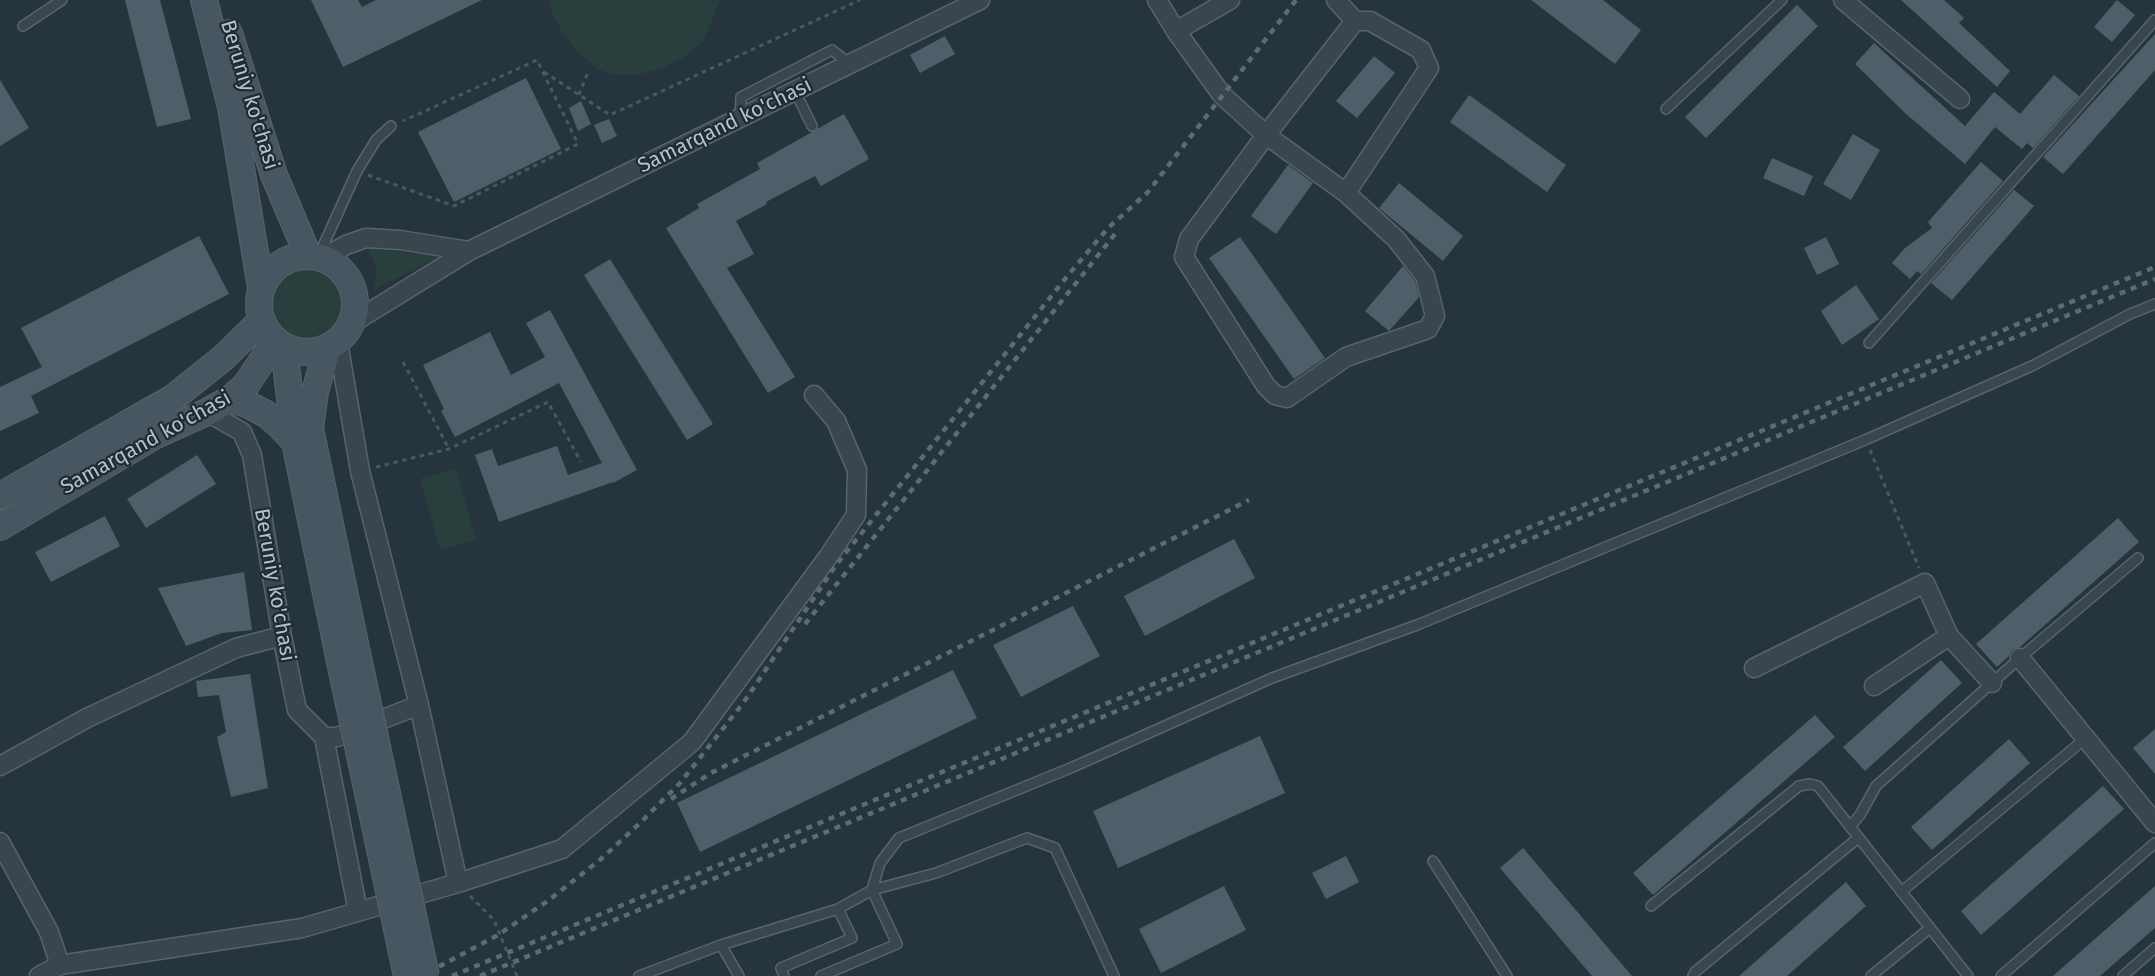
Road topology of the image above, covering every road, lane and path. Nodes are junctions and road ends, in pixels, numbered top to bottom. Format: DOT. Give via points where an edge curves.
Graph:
graph roads {
  1 [pos="62,0"];
  2 [pos="204,0"];
  3 [pos="220,0"];
  4 [pos="860,0"];
  5 [pos="980,0"];
  6 [pos="1157,0"];
  7 [pos="1230,0"];
  8 [pos="1336,0"];
  9 [pos="1782,0"];
  10 [pos="1843,0"];
  11 [pos="2155,20"];
  12 [pos="1355,21"];
  13 [pos="23,26"];
  14 [pos="1176,31"];
  15 [pos="850,64"];
  16 [pos="543,71"];
  17 [pos="588,72"];
  18 [pos="795,91"];
  19 [pos="579,95"];
  20 [pos="1960,99"];
  21 [pos="1666,109"];
  22 [pos="740,118"];
  23 [pos="391,126"];
  24 [pos="812,126"];
  25 [pos="1266,135"];
  26 [pos="357,171"];
  27 [pos="1346,193"];
  28 [pos="469,251"];
  29 [pos="316,257"];
  30 [pos="261,288"];
  31 [pos="2155,304"];
  32 [pos="274,336"];
  33 [pos="339,338"];
  34 [pos="1869,343"];
  35 [pos="403,362"];
  36 [pos="814,395"];
  37 [pos="230,399"];
  38 [pos="207,411"];
  39 [pos="1865,440"];
  40 [pos="295,442"];
  41 [pos="449,449"];
  42 [pos="581,462"];
  43 [pos="360,471"];
  44 [pos="0,496"];
  45 [pos="0,527"];
  46 [pos="2138,558"];
  47 [pos="1925,584"];
  48 [pos="282,636"];
  49 [pos="1949,636"];
  50 [pos="348,655"];
  51 [pos="2020,658"];
  52 [pos="1754,668"];
  53 [pos="1992,683"];
  54 [pos="1874,686"];
  55 [pos="419,705"];
  56 [pos="324,737"];
  57 [pos="2086,738"];
  58 [pos="0,766"];
  59 [pos="2155,823"];
  60 [pos="1850,827"];
  61 [pos="1858,838"];
  62 [pos="0,842"];
  63 [pos="2155,843"];
  64 [pos="1433,861"];
  65 [pos="458,883"];
  66 [pos="872,890"];
  67 [pos="1901,892"];
  68 [pos="1651,906"];
  69 [pos="838,909"];
  70 [pos="358,912"];
  71 [pos="1929,928"];
  72 [pos="721,945"];
  73 [pos="2155,948"];
  74 [pos="60,965"];
  75 [pos="39,976"];
  76 [pos="407,976"];
  77 [pos="426,976"];
  78 [pos="517,976"];
  79 [pos="639,976"];
  80 [pos="739,976"];
  81 [pos="784,976"];
  82 [pos="821,976"];
  83 [pos="1114,976"];
  84 [pos="1507,976"];
  85 [pos="1693,976"];
  86 [pos="1871,976"];
  87 [pos="1968,976"];
  88 [pos="2001,976"];
  89 [pos="2123,976"];
  1 -- 13 [label="lane"];
  2 -- 30 [label="main road, Beruniy ko'chasi" via="231,107"];
  3 -- 29 [label="main road, Beruniy ko'chasi" via="274,175"];
  4 -- 19 [label="path" via="610,115"];
  5 -- 15 [label="street, Samarqand ko'chasi"];
  6 -- 14 [label="street"];
  7 -- 14 [label="street"];
  8 -- 12 [label="street"];
  9 -- 21 [label="lane"];
  10 -- 20 [label="street"];
  11 -- 34 [label="lane"];
  12 -- 25 [label="street"];
  12 -- 27 [label="street" via="1370,21 1421,50 1429,68"];
  14 -- 25 [label="street" via="1222,95"];
  15 -- 18 [label="street, Samarqand ko'chasi"];
  15 -- 22 [label="lane" via="832,50 741,97"];
  16 -- 19 [label="path"];
  16 -- 23 [label="path" via="537,60"];
  16 -- 26 [label="path" via="578,144 454,206"];
  17 -- 19 [label="path"];
  18 -- 22 [label="street, Samarqand ko'chasi"];
  18 -- 24 [label="lane"];
  22 -- 28 [label="street, Samarqand ko'chasi"];
  23 -- 26 [label="lane" via="376,140"];
  25 -- 27 [label="street"];
  25 -- 27 [label="street" via="1189,239 1184,257 1275,396 1287,398 1346,357 1428,329 1436,316 1425,276 1396,239"];
  26 -- 29 [label="lane"];
  28 -- 29 [label="street" via="366,238"];
  28 -- 33 [label="street, Samarqand ko'chasi"];
  29 -- 30 [label="main road" via="293,258 279,264"];
  29 -- 33 [label="main road, Beruniy ko'chasi" via="337,266 354,292 356,308"];
  30 -- 32 [label="main road, Beruniy ko'chasi" via="259,305"];
  31 -- 39 [label="lane" via="2034,365"];
  32 -- 33 [label="main road" via="298,352 312,353"];
  32 -- 37 [label="main road, Samarqand ko'chasi" via="246,385"];
  32 -- 40 [label="main road, Beruniy ko'chasi"];
  32 -- 44 [label="main road, Samarqand ko'chasi" via="223,358 173,398"];
  33 -- 43 [label="street, Beruniy ko'chasi"];
  33 -- 50 [label="main road, Beruniy ko'chasi" via="315,392 310,428"];
  35 -- 41 [label="path"];
  36 -- 65 [label="street" via="836,421 857,470 856,515 828,557 692,742 562,849"];
  37 -- 38 [label="main road, Samarqand ko'chasi"];
  37 -- 40 [label="main road" via="266,414"];
  38 -- 45 [label="main road, Samarqand ko'chasi" via="156,435"];
  38 -- 48 [label="street, Beruniy ko'chasi" via="242,432 252,455"];
  39 -- 47 [label="path"];
  39 -- 66 [label="lane" via="1417,625 1272,678 1073,767 899,838 880,863"];
  40 -- 50 [label="main road, Beruniy ko'chasi"];
  41 -- 42 [label="path" via="548,402"];
  41 -- 43 [label="path"];
  43 -- 55 [label="street, Beruniy ko'chasi"];
  46 -- 51 [label="lane"];
  47 -- 49 [label="street"];
  47 -- 52 [label="street"];
  48 -- 56 [label="street, Beruniy ko'chasi" via="297,710"];
  48 -- 58 [label="street" via="236,648 87,718"];
  49 -- 53 [label="street"];
  49 -- 54 [label="street"];
  50 -- 76 [label="main road, Beruniy ko'chasi, bridge"];
  50 -- 77 [label="main road, Beruniy ko'chasi, bridge"];
  51 -- 53 [label="lane"];
  51 -- 57 [label="street"];
  53 -- 60 [label="lane" via="1876,786"];
  55 -- 56 [label="street" via="336,737"];
  55 -- 65 [label="street, Beruniy ko'chasi"];
  56 -- 70 [label="street"];
  57 -- 59 [label="street"];
  57 -- 67 [label="lane"];
  60 -- 61 [label="lane"];
  60 -- 68 [label="lane" via="1818,786 1799,786"];
  61 -- 67 [label="lane"];
  61 -- 85 [label="lane"];
  62 -- 74 [label="street" via="49,932"];
  63 -- 88 [label="lane"];
  64 -- 84 [label="lane"];
  65 -- 70 [label="street"];
  65 -- 78 [label="path" via="494,920"];
  66 -- 69 [label="lane"];
  66 -- 82 [label="lane" via="897,944"];
  66 -- 83 [label="lane" via="936,873 1027,838 1055,848"];
  67 -- 71 [label="lane"];
  69 -- 72 [label="lane"];
  69 -- 81 [label="lane" via="852,938 781,968"];
  70 -- 74 [label="street" via="302,928"];
  71 -- 86 [label="lane"];
  71 -- 87 [label="lane"];
  72 -- 79 [label="lane"];
  72 -- 80 [label="lane"];
  73 -- 89 [label="lane"];
  74 -- 75 [label="street"];
}
